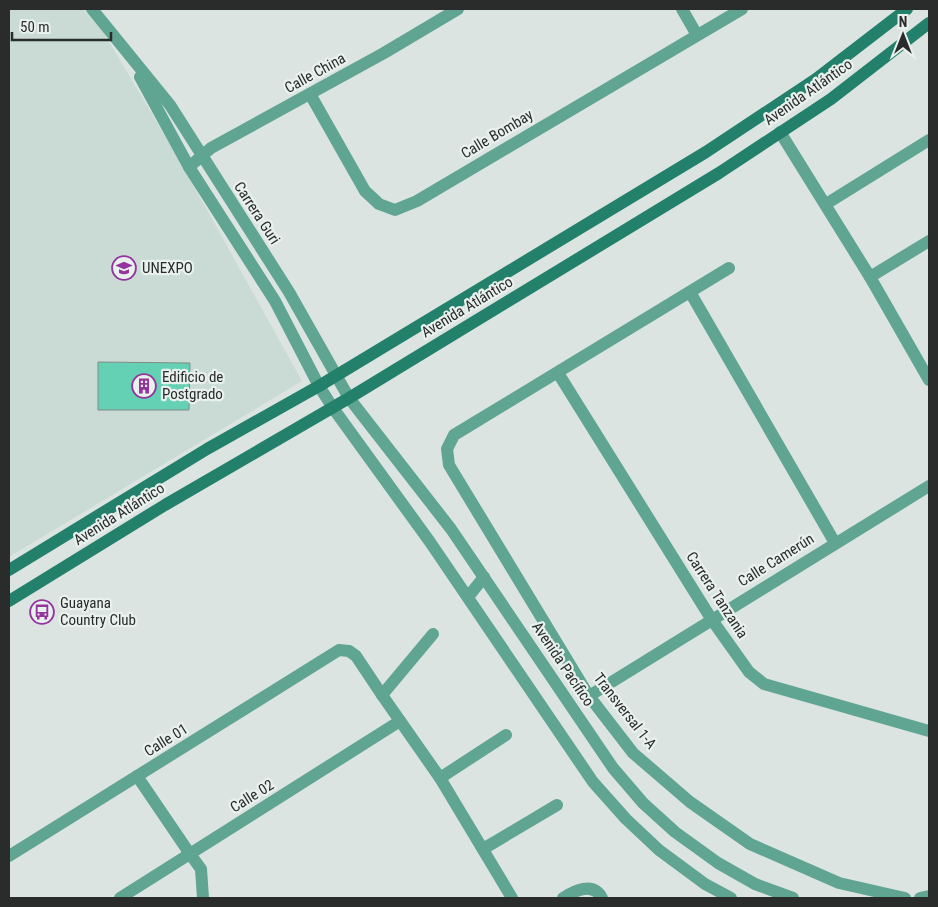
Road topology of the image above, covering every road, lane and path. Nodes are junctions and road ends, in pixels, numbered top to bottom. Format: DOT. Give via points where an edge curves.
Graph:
graph roads {
  1 [pos="92,9"];
  2 [pos="458,9"];
  3 [pos="682,9"];
  4 [pos="742,9"];
  5 [pos="907,9"];
  6 [pos="929,23"];
  7 [pos="697,35"];
  8 [pos="127,53"];
  9 [pos="310,94"];
  10 [pos="780,132"];
  11 [pos="929,140"];
  12 [pos="202,156"];
  13 [pos="189,167"];
  14 [pos="826,204"];
  15 [pos="929,241"];
  16 [pos="729,268"];
  17 [pos="870,277"];
  18 [pos="690,292"];
  19 [pos="558,373"];
  20 [pos="336,376"];
  21 [pos="929,380"];
  22 [pos="319,386"];
  23 [pos="349,398"];
  24 [pos="333,408"];
  25 [pos="929,486"];
  26 [pos="835,542"];
  27 [pos="9,570"];
  28 [pos="484,577"];
  29 [pos="468,597"];
  30 [pos="9,601"];
  31 [pos="712,620"];
  32 [pos="434,634"];
  33 [pos="382,695"];
  34 [pos="589,696"];
  35 [pos="400,721"];
  36 [pos="929,730"];
  37 [pos="506,735"];
  38 [pos="137,776"];
  39 [pos="440,778"];
  40 [pos="557,805"];
  41 [pos="483,849"];
  42 [pos="190,854"];
  43 [pos="9,856"];
  44 [pos="929,896"];
  45 [pos="120,898"];
  46 [pos="203,898"];
  47 [pos="512,898"];
  48 [pos="563,898"];
  49 [pos="602,898"];
  50 [pos="731,898"];
  51 [pos="793,898"];
  52 [pos="905,898"];
  53 [pos="920,898"];
  1 -- 8 [label="street, Carrera Guri"];
  2 -- 9 [label="street, Calle China"];
  3 -- 7 [label="street"];
  4 -- 7 [label="street, Calle Bombay"];
  5 -- 20 [label="main road, Avenida Atlántico" via="816,79 706,152"];
  6 -- 10 [label="main road, Avenida Atlántico" via="831,99"];
  7 -- 9 [label="street, Calle Bombay" via="417,201 395,210 379,204 365,191"];
  8 -- 12 [label="street, Carrera Guri" via="170,105"];
  8 -- 13 [label="street, Carrera Guri"];
  9 -- 12 [label="street, Calle China"];
  10 -- 14 [label="street"];
  10 -- 23 [label="main road, Avenida Atlántico" via="719,173"];
  11 -- 14 [label="street"];
  12 -- 13 [label="street, Calle China"];
  12 -- 20 [label="street, Carrera Guri" via="289,292"];
  13 -- 22 [label="street, Carrera Guri" via="275,301"];
  14 -- 17 [label="street"];
  15 -- 17 [label="street"];
  16 -- 18 [label="street"];
  17 -- 21 [label="street"];
  18 -- 19 [label="street"];
  18 -- 26 [label="street"];
  19 -- 31 [label="street, Carrera Tanzania"];
  19 -- 34 [label="street, Transversal 1-A" via="454,435 447,449 449,465"];
  20 -- 22 [label="main road, Avenida Atlántico"];
  20 -- 23 [label="street, Carrera Guri"];
  22 -- 24 [label="street, Carrera Guri"];
  22 -- 27 [label="main road, Avenida Atlántico" via="207,449"];
  23 -- 24 [label="main road, Avenida Atlántico"];
  23 -- 28 [label="street, Avenida Pacífico" via="451,529"];
  24 -- 29 [label="street"];
  24 -- 30 [label="main road, Avenida Atlántico" via="165,504"];
  25 -- 26 [label="street, Calle Camerún"];
  26 -- 31 [label="street, Calle Camerún"];
  28 -- 29 [label="street"];
  28 -- 51 [label="street, Avenida Pacífico" via="613,768 644,803 675,832 718,863 755,884"];
  29 -- 50 [label="street" via="594,782 626,820 704,884"];
  31 -- 34 [label="street, Calle Camerún"];
  31 -- 36 [label="street, Carrera Tanzania" via="749,672 764,684"];
  32 -- 33 [label="street"];
  33 -- 35 [label="street"];
  33 -- 38 [label="street, Calle 01" via="356,656 339,650"];
  34 -- 52 [label="street, Transversal 1-A" via="633,753 690,802 750,844 839,883"];
  35 -- 39 [label="street"];
  35 -- 42 [label="street, Calle 02"];
  37 -- 39 [label="street"];
  38 -- 42 [label="street"];
  38 -- 43 [label="street, Calle 01"];
  39 -- 41 [label="street"];
  40 -- 41 [label="street"];
  41 -- 47 [label="street"];
  42 -- 45 [label="street, Calle 02"];
  42 -- 46 [label="street" via="201,869"];
  44 -- 53 [label="street"];
  48 -- 49 [label="street" via="576,890 588,889"];
}
